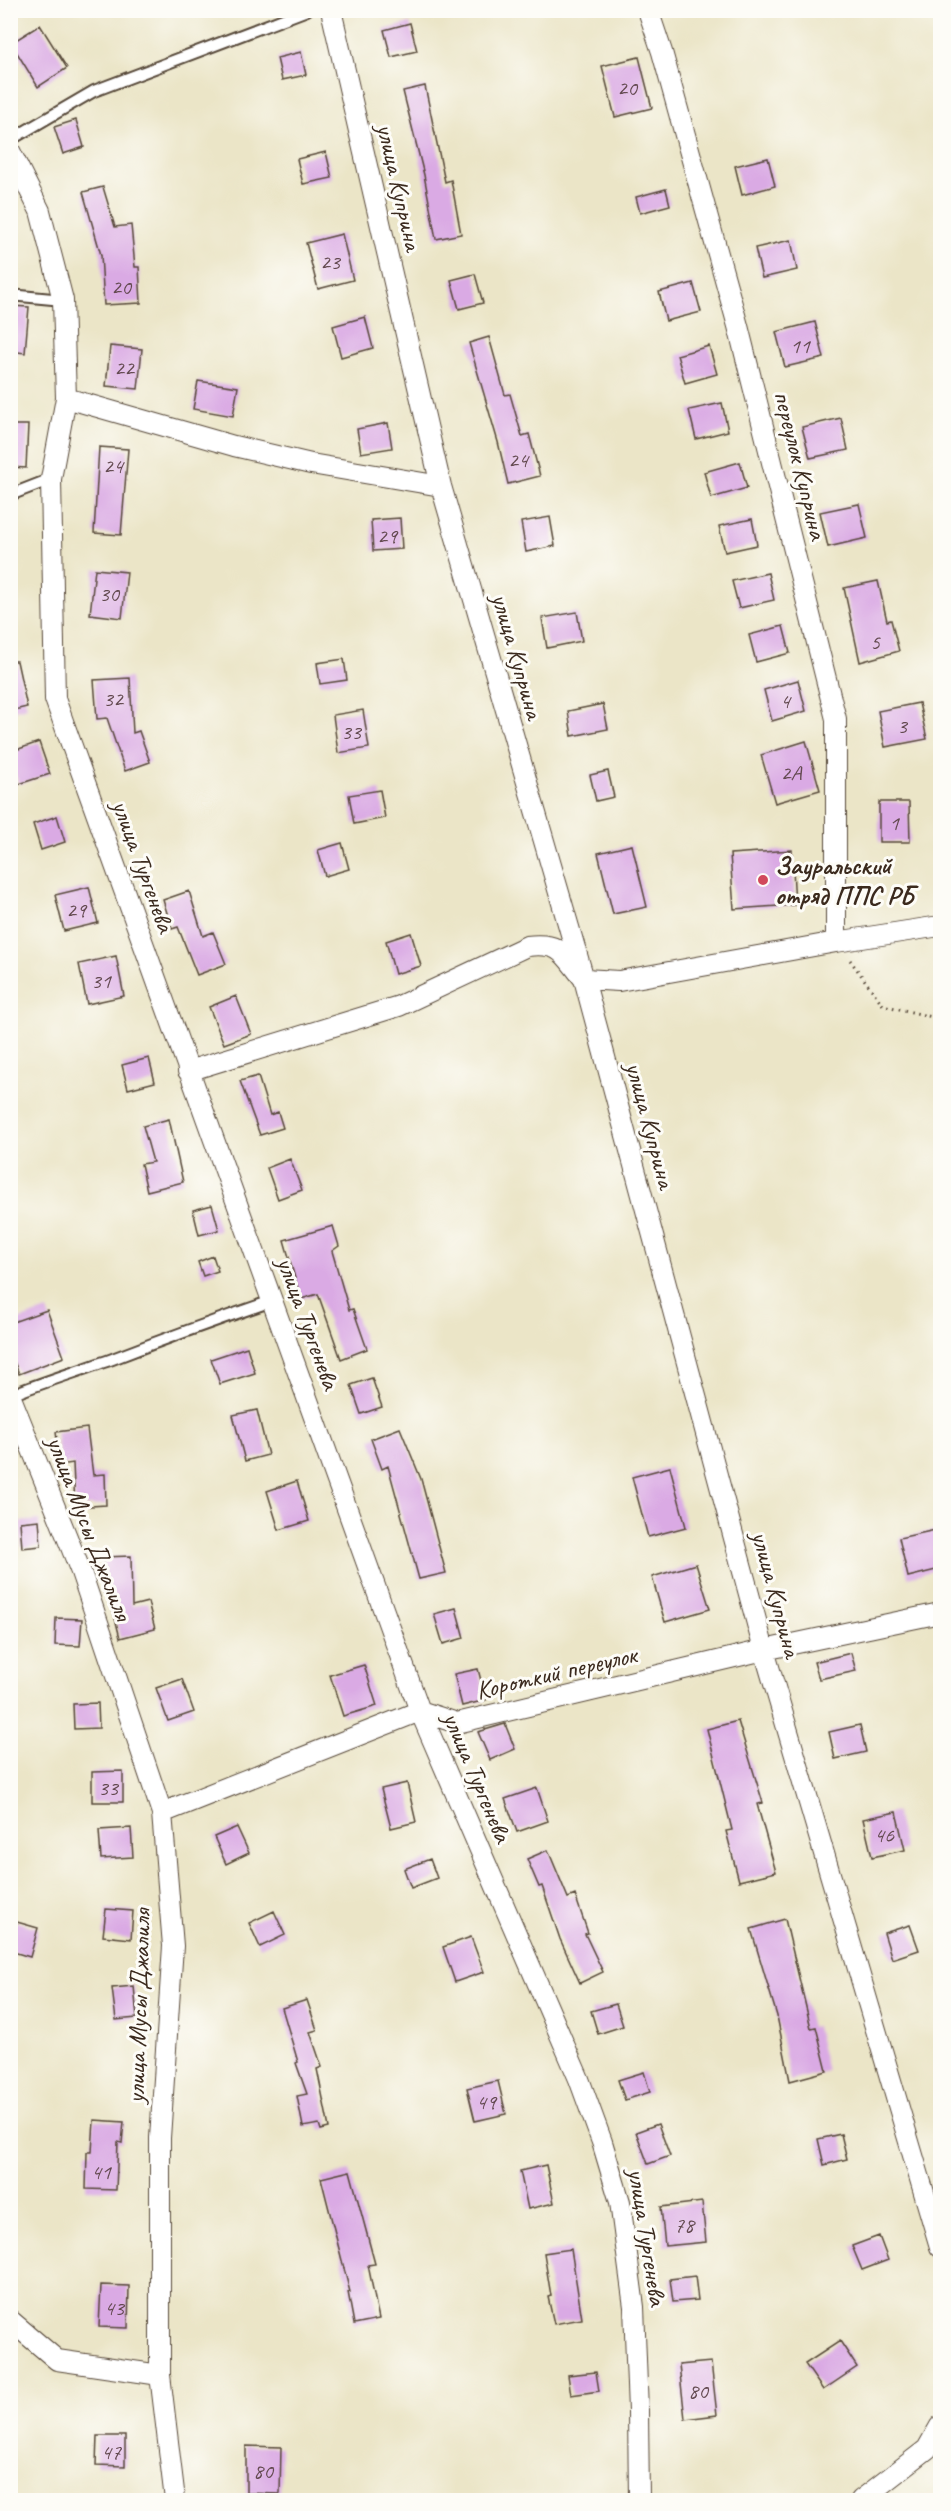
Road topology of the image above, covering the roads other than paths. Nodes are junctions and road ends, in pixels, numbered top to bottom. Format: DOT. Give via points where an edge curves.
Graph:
graph roads {
  1 [pos="307,10"];
  2 [pos="648,10"];
  3 [pos="335,12"];
  4 [pos="10,140"];
  5 [pos="10,151"];
  6 [pos="10,295"];
  7 [pos="63,300"];
  8 [pos="66,398"];
  9 [pos="51,479"];
  10 [pos="441,486"];
  11 [pos="10,495"];
  12 [pos="940,926"];
  13 [pos="836,942"];
  14 [pos="584,979"];
  15 [pos="188,1071"];
  16 [pos="272,1301"];
  17 [pos="11,1395"];
  18 [pos="940,1613"];
  19 [pos="764,1650"];
  20 [pos="420,1711"];
  21 [pos="162,1813"];
  22 [pos="940,2247"];
  23 [pos="10,2320"];
  24 [pos="160,2375"];
  25 [pos="940,2426"];
  26 [pos="176,2500"];
  27 [pos="639,2500"];
  28 [pos="861,2500"];
  1 -- 4 [label="lane" via="94,91"];
  2 -- 13 [label="street, переулок Куприна" via="738,326 836,719"];
  3 -- 10 [label="street, улица Куприна"];
  5 -- 7 [label="street, улица Тургенева" via="40,212"];
  6 -- 7 [label="lane"];
  7 -- 8 [label="street, улица Тургенева"];
  8 -- 9 [label="street, улица Тургенева"];
  8 -- 10 [label="street" via="234,446 311,464"];
  9 -- 11 [label="lane"];
  9 -- 15 [label="street, улица Тургенева" via="55,699"];
  10 -- 14 [label="street, улица Куприна"];
  12 -- 13 [label="street"];
  13 -- 14 [label="street" via="619,981"];
  14 -- 15 [label="street" via="558,948 545,944 527,946 399,1006"];
  14 -- 19 [label="street, улица Куприна"];
  15 -- 16 [label="street, улица Тургенева"];
  16 -- 17 [label="lane"];
  16 -- 20 [label="street, улица Тургенева"];
  17 -- 21 [label="street, улица Мусы Джалиля" via="81,1572"];
  18 -- 19 [label="street, Короткий переулок"];
  19 -- 20 [label="street, Короткий переулок" via="457,1723"];
  19 -- 22 [label="street, улица Куприна"];
  20 -- 21 [label="street"];
  20 -- 27 [label="street, улица Тургенева" via="579,2079 620,2202 634,2307"];
  21 -- 24 [label="street, улица Мусы Джалиля" via="173,1946 160,2138"];
  23 -- 24 [label="street" via="57,2360"];
  24 -- 26 [label="street, улица Мусы Джалиля"];
  25 -- 28 [label="street" via="927,2449"];
}
